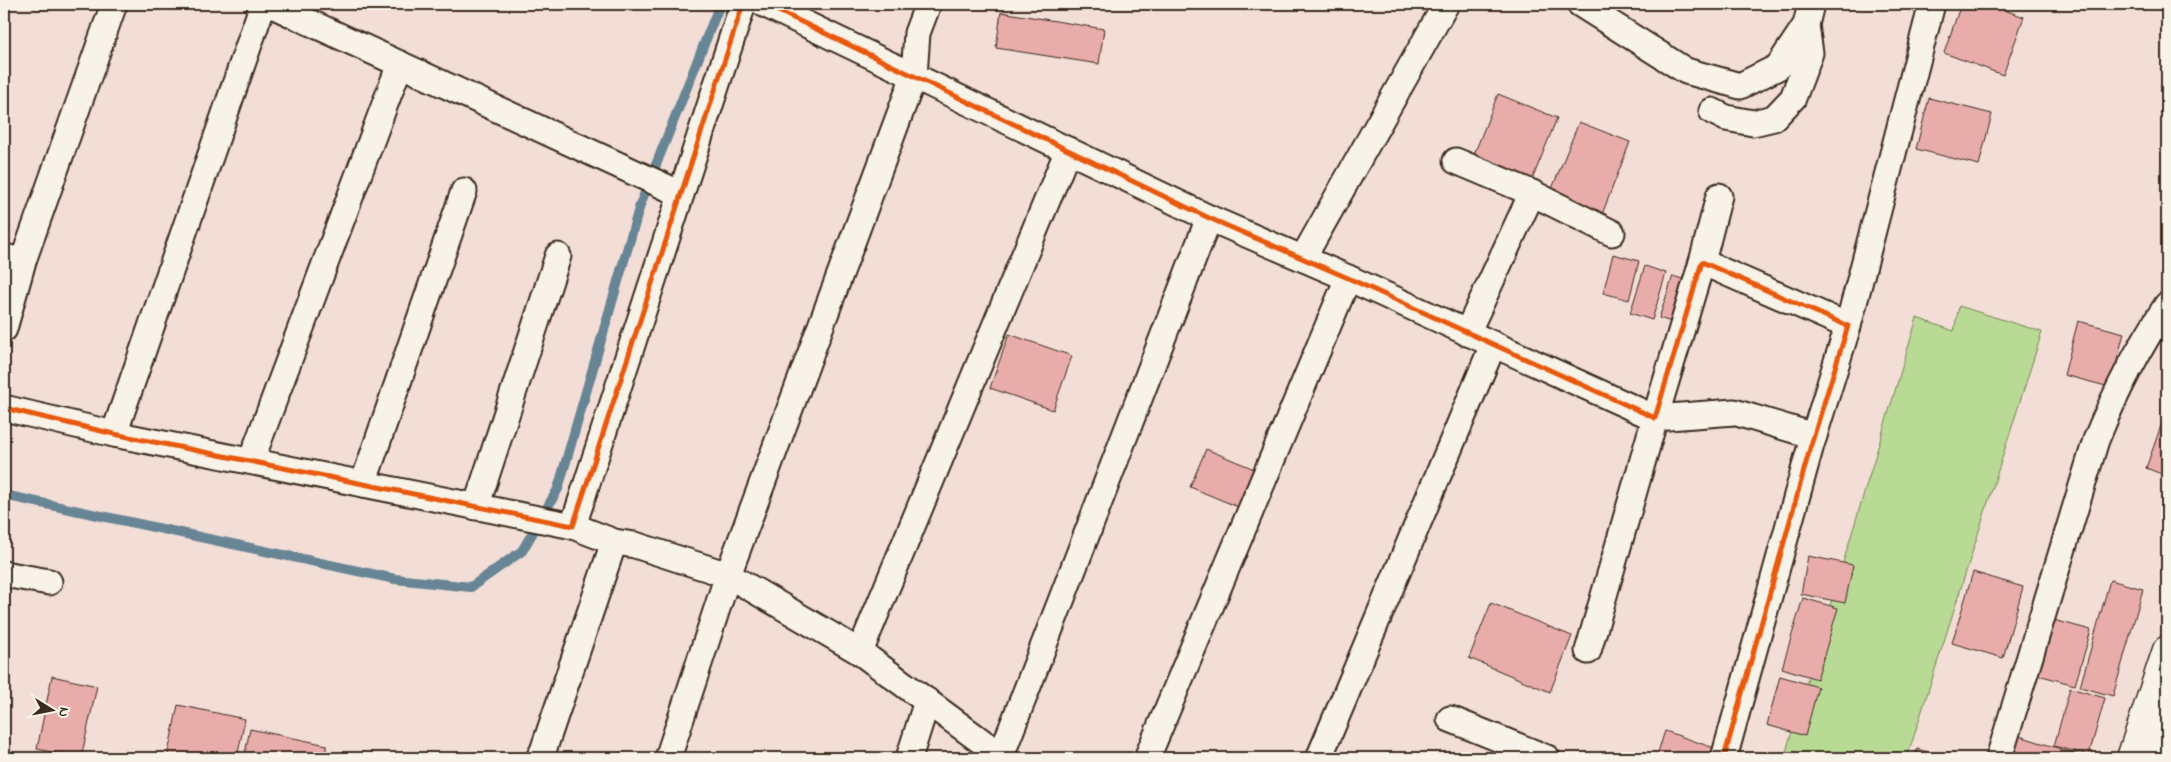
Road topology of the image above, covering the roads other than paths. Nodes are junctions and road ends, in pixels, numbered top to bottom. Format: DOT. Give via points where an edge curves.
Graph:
graph roads {
  1 [pos="114,4"];
  2 [pos="263,4"];
  3 [pos="270,4"];
  4 [pos="743,4"];
  5 [pos="764,4"];
  6 [pos="928,4"];
  7 [pos="1446,4"];
  8 [pos="1580,4"];
  9 [pos="1932,4"];
  10 [pos="1809,14"];
  11 [pos="400,64"];
  12 [pos="914,76"];
  13 [pos="1712,111"];
  14 [pos="1068,150"];
  15 [pos="1456,161"];
  16 [pos="464,191"];
  17 [pos="1532,193"];
  18 [pos="681,194"];
  19 [pos="1719,196"];
  20 [pos="1209,218"];
  21 [pos="1612,233"];
  22 [pos="558,256"];
  23 [pos="1303,258"];
  24 [pos="13,259"];
  25 [pos="1702,262"];
  26 [pos="1348,278"];
  27 [pos="2167,305"];
  28 [pos="1848,326"];
  29 [pos="4,329"];
  30 [pos="1466,333"];
  31 [pos="1493,345"];
  32 [pos="4,408"];
  33 [pos="1655,418"];
  34 [pos="114,434"];
  35 [pos="1814,436"];
  36 [pos="251,462"];
  37 [pos="363,484"];
  38 [pos="476,507"];
  39 [pos="573,526"];
  40 [pos="614,542"];
  41 [pos="4,574"];
  42 [pos="728,575"];
  43 [pos="49,582"];
  44 [pos="2167,650"];
  45 [pos="1588,651"];
  46 [pos="860,652"];
  47 [pos="927,701"];
  48 [pos="2167,717"];
  49 [pos="1450,719"];
  50 [pos="1002,757"];
  51 [pos="539,758"];
  52 [pos="668,758"];
  53 [pos="909,758"];
  54 [pos="1146,758"];
  55 [pos="1320,758"];
  56 [pos="1547,758"];
  57 [pos="1724,758"];
  58 [pos="1999,758"];
  59 [pos="2131,758"];
  60 [pos="2153,758"];
  1 -- 24 [label="street"];
  2 -- 34 [label="street"];
  3 -- 11 [label="street"];
  4 -- 18 [label="street"];
  5 -- 12 [label="street"];
  6 -- 12 [label="street" via="917,33"];
  7 -- 23 [label="street"];
  8 -- 10 [label="street" via="1686,71 1740,86 1778,67"];
  9 -- 28 [label="street"];
  10 -- 13 [label="street" via="1810,52 1793,98 1774,118 1753,123 1726,118"];
  11 -- 18 [label="street"];
  11 -- 36 [label="street"];
  12 -- 14 [label="street"];
  12 -- 42 [label="street"];
  14 -- 20 [label="street"];
  14 -- 46 [label="street"];
  15 -- 17 [label="street"];
  16 -- 37 [label="street"];
  17 -- 21 [label="street"];
  17 -- 30 [label="street"];
  18 -- 39 [label="street"];
  19 -- 25 [label="street"];
  20 -- 23 [label="street"];
  20 -- 50 [label="street"];
  22 -- 38 [label="street"];
  23 -- 26 [label="street"];
  24 -- 29 [label="street"];
  25 -- 28 [label="street"];
  25 -- 33 [label="street"];
  26 -- 30 [label="street"];
  26 -- 54 [label="street"];
  27 -- 58 [label="street" via="2110,405 2096,440"];
  28 -- 35 [label="street"];
  30 -- 31 [label="street"];
  31 -- 33 [label="street"];
  31 -- 55 [label="street"];
  32 -- 34 [label="street"];
  33 -- 35 [label="street" via="1734,412"];
  33 -- 45 [label="street"];
  34 -- 36 [label="street"];
  35 -- 57 [label="street"];
  36 -- 37 [label="street"];
  37 -- 38 [label="street"];
  38 -- 39 [label="street"];
  39 -- 40 [label="street"];
  40 -- 42 [label="street" via="635,545"];
  40 -- 51 [label="street"];
  41 -- 43 [label="street"];
  42 -- 46 [label="street"];
  42 -- 52 [label="street"];
  44 -- 59 [label="main road"];
  46 -- 47 [label="street"];
  47 -- 50 [label="street"];
  47 -- 53 [label="street"];
  48 -- 60 [label="main road"];
  49 -- 56 [label="street"];
}
